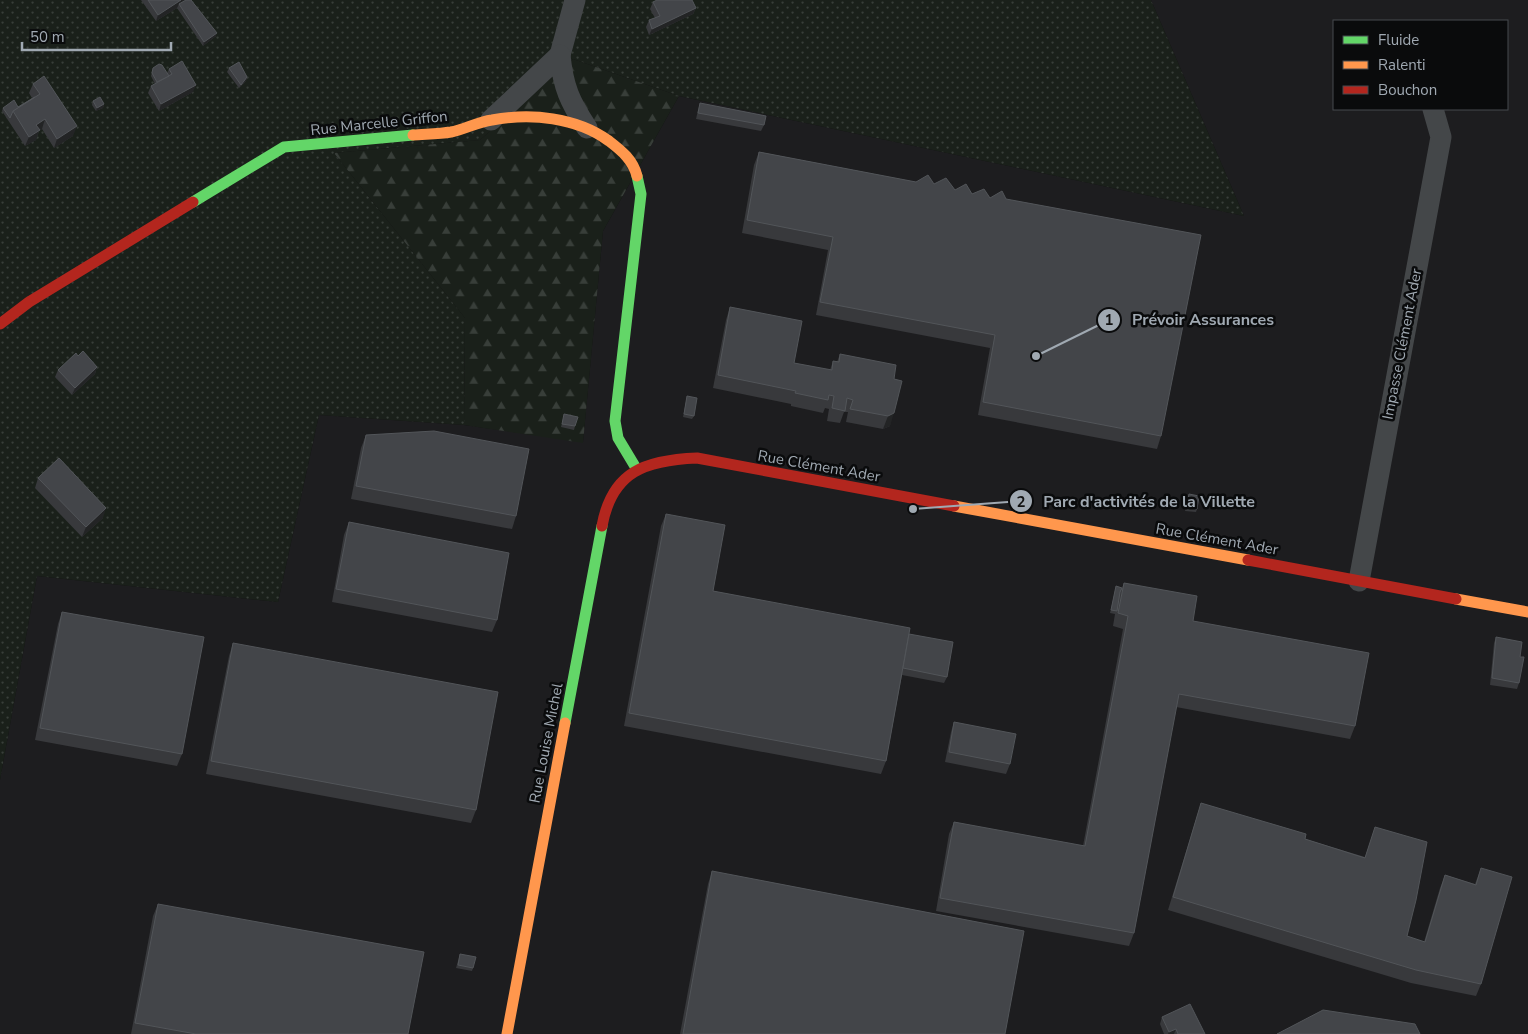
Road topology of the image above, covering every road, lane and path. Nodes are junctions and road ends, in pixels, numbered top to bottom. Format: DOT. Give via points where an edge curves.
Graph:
graph roads {
  1 [pos="575,0"];
  2 [pos="560,55"];
  3 [pos="1433,110"];
  4 [pos="491,120"];
  5 [pos="587,128"];
  6 [pos="0,324"];
  7 [pos="636,468"];
  8 [pos="1359,581"];
  9 [pos="1528,612"];
  10 [pos="507,1034"];
  1 -- 2 [label="street"];
  2 -- 4 [label="street"];
  2 -- 5 [label="street" via="569,100"];
  3 -- 8 [label="street, Impasse Clément Ader" via="1441,137"];
  4 -- 5 [label="street, Rue Marcelle Griffon" via="560,118"];
  4 -- 6 [label="street, Rue Marcelle Griffon" via="451,132 284,147 29,302"];
  5 -- 7 [label="street, Rue Marcelle Griffon" via="621,150 634,166 641,194 615,421 618,438"];
  7 -- 8 [label="street, Rue Clément Ader" via="650,462 697,458"];
  7 -- 10 [label="street, Rue Louise Michel" via="621,481 606,508"];
  8 -- 9 [label="street, Rue Clément Ader"];
}
